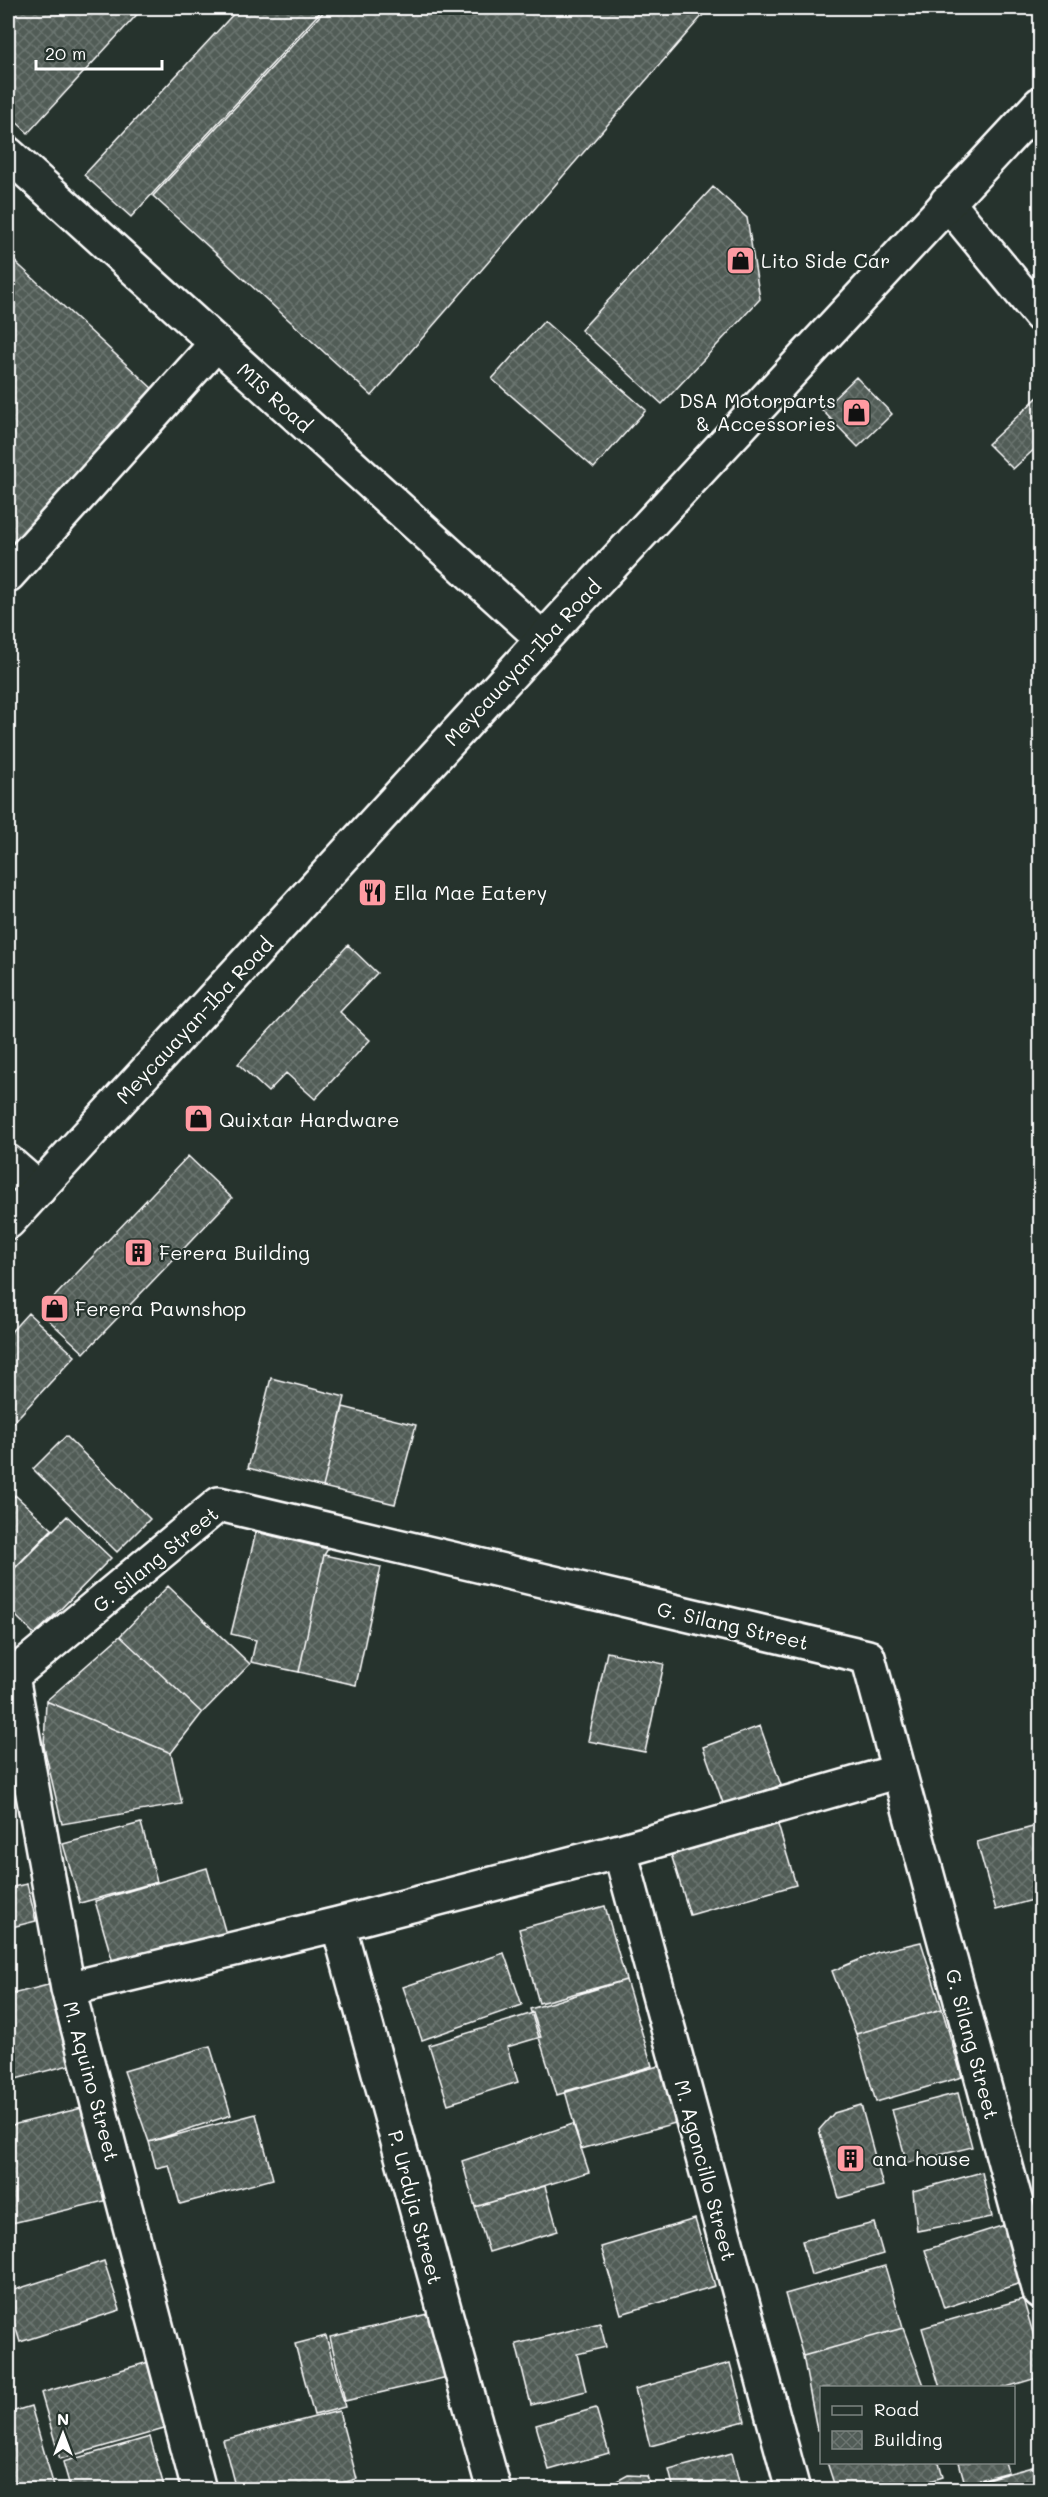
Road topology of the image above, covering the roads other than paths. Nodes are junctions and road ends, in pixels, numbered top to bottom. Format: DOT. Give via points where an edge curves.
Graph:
graph roads {
  1 [pos="1041,104"];
  2 [pos="8,154"];
  3 [pos="947,202"];
  4 [pos="1041,315"];
  5 [pos="216,344"];
  6 [pos="8,575"];
  7 [pos="543,639"];
  8 [pos="8,1162"];
  9 [pos="39,1189"];
  10 [pos="8,1222"];
  11 [pos="10,1672"];
  12 [pos="899,1771"];
  13 [pos="620,1851"];
  14 [pos="338,1924"];
  15 [pos="68,1989"];
  16 [pos="1041,2292"];
  17 [pos="199,2490"];
  18 [pos="494,2490"];
  19 [pos="793,2490"];
  1 -- 3 [label="street, Meycauayan-Iba Road"];
  2 -- 5 [label="street, MIS Road"];
  3 -- 4 [label="street"];
  3 -- 7 [label="street, Meycauayan-Iba Road"];
  5 -- 6 [label="street"];
  5 -- 7 [label="street, MIS Road"];
  7 -- 9 [label="street, Meycauayan-Iba Road"];
  8 -- 9 [label="street"];
  9 -- 10 [label="street, Meycauayan-Iba Road"];
  11 -- 12 [label="street, G. Silang Street" via="219,1504 868,1657"];
  11 -- 15 [label="street, M. Aquino Street"];
  12 -- 13 [label="street"];
  12 -- 16 [label="street, G. Silang Street"];
  13 -- 14 [label="street"];
  13 -- 19 [label="street, M. Agoncillo Street"];
  14 -- 15 [label="street"];
  14 -- 18 [label="street, P. Urduja Street"];
  15 -- 17 [label="street, M. Aquino Street"];
}
